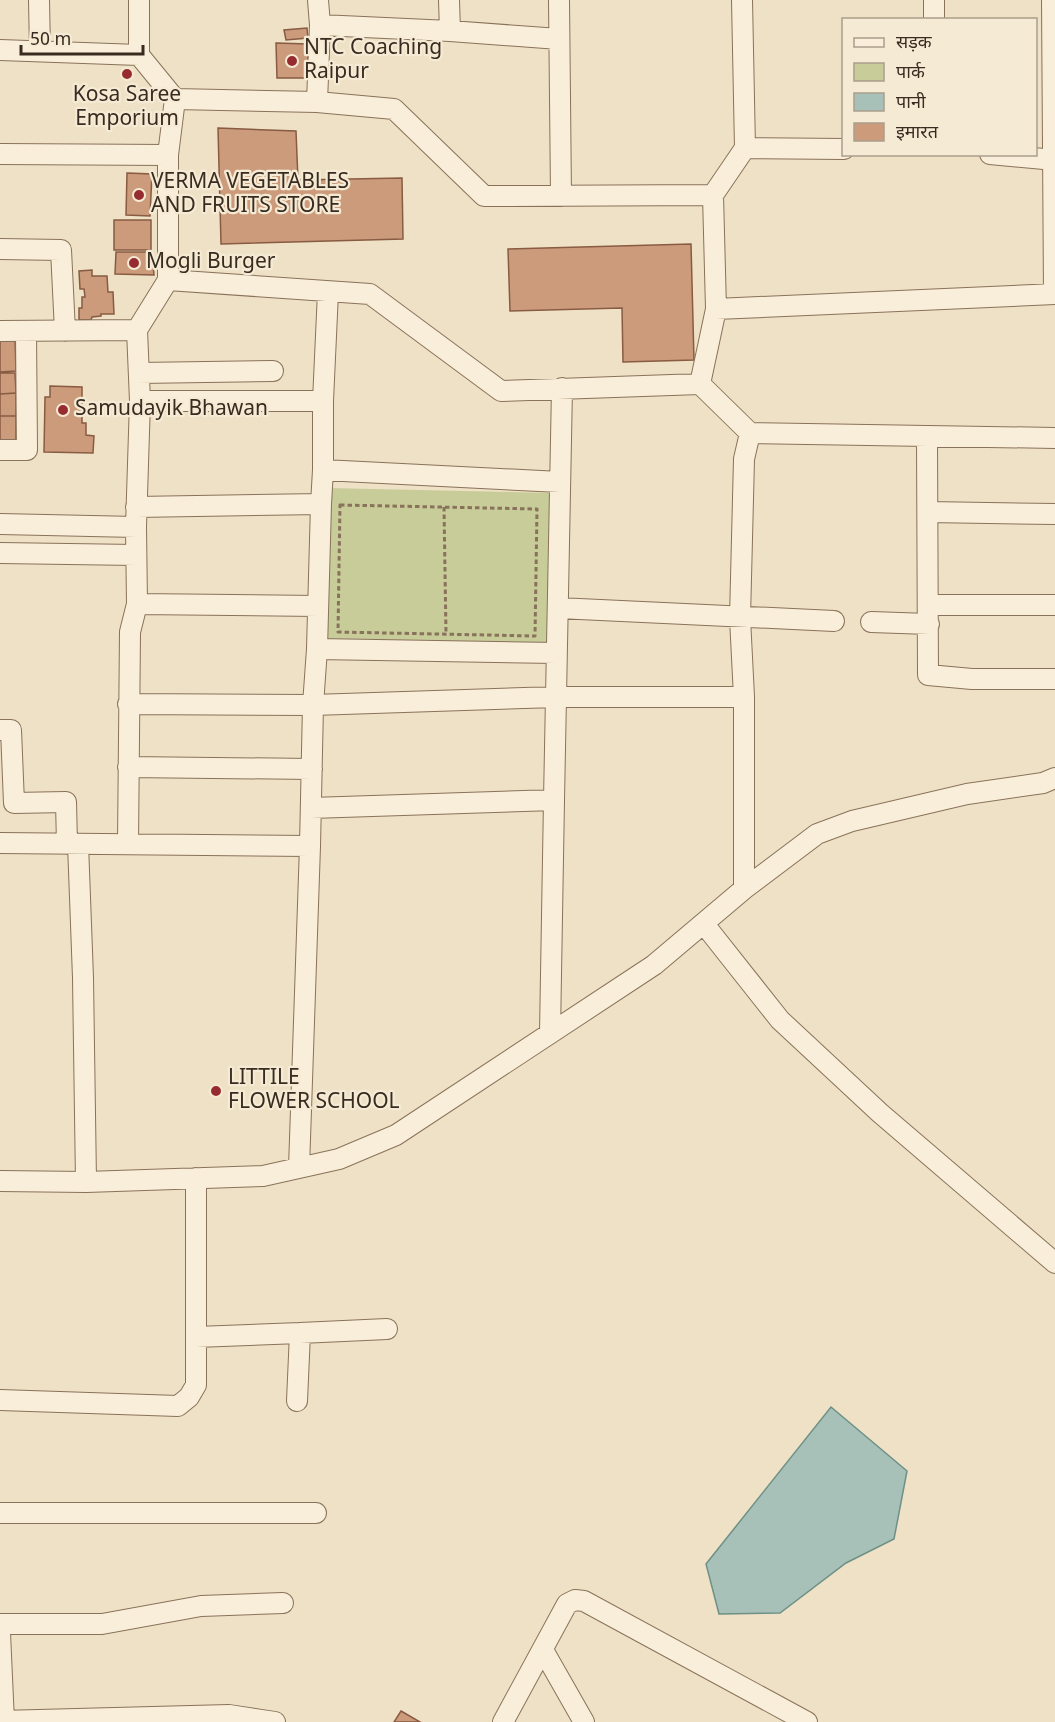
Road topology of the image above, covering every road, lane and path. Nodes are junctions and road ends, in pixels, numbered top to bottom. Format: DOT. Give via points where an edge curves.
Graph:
graph roads {
  1 [pos="39,0"];
  2 [pos="139,0"];
  3 [pos="318,0"];
  4 [pos="449,0"];
  5 [pos="559,0"];
  6 [pos="742,0"];
  7 [pos="934,0"];
  8 [pos="1052,0"];
  9 [pos="934,18"];
  10 [pos="320,26"];
  11 [pos="450,31"];
  12 [pos="559,39"];
  13 [pos="0,50"];
  14 [pos="40,51"];
  15 [pos="139,55"];
  16 [pos="1044,78"];
  17 [pos="176,99"];
  18 [pos="317,102"];
  19 [pos="745,148"];
  20 [pos="842,149"];
  21 [pos="0,154"];
  22 [pos="168,155"];
  23 [pos="1011,156"];
  24 [pos="1054,160"];
  25 [pos="713,195"];
  26 [pos="561,196"];
  27 [pos="0,249"];
  28 [pos="168,280"];
  29 [pos="328,292"];
  30 [pos="1054,294"];
  31 [pos="716,309"];
  32 [pos="137,330"];
  33 [pos="0,331"];
  34 [pos="26,331"];
  35 [pos="65,331"];
  36 [pos="273,370"];
  37 [pos="139,373"];
  38 [pos="699,384"];
  39 [pos="562,388"];
  40 [pos="140,401"];
  41 [pos="323,401"];
  42 [pos="750,433"];
  43 [pos="927,437"];
  44 [pos="1055,438"];
  45 [pos="0,450"];
  46 [pos="323,470"];
  47 [pos="560,482"];
  48 [pos="321,504"];
  49 [pos="136,507"];
  50 [pos="444,507"];
  51 [pos="928,512"];
  52 [pos="1055,514"];
  53 [pos="0,524"];
  54 [pos="136,527"];
  55 [pos="0,553"];
  56 [pos="136,555"];
  57 [pos="137,604"];
  58 [pos="1055,605"];
  59 [pos="318,606"];
  60 [pos="558,608"];
  61 [pos="929,614"];
  62 [pos="740,618"];
  63 [pos="834,621"];
  64 [pos="871,622"];
  65 [pos="446,634"];
  66 [pos="317,648"];
  67 [pos="556,653"];
  68 [pos="1055,679"];
  69 [pos="556,697"];
  70 [pos="744,697"];
  71 [pos="128,704"];
  72 [pos="313,705"];
  73 [pos="0,730"];
  74 [pos="128,766"];
  75 [pos="312,769"];
  76 [pos="1055,778"];
  77 [pos="554,800"];
  78 [pos="311,808"];
  79 [pos="0,843"];
  80 [pos="73,844"];
  81 [pos="128,844"];
  82 [pos="310,846"];
  83 [pos="744,889"];
  84 [pos="704,924"];
  85 [pos="550,1033"];
  86 [pos="299,1168"];
  87 [pos="196,1178"];
  88 [pos="0,1181"];
  89 [pos="86,1182"];
  90 [pos="1055,1263"];
  91 [pos="387,1329"];
  92 [pos="300,1333"];
  93 [pos="196,1336"];
  94 [pos="0,1400"];
  95 [pos="297,1401"];
  96 [pos="0,1513"];
  97 [pos="316,1513"];
  98 [pos="283,1603"];
  99 [pos="0,1623"];
  100 [pos="0,1634"];
  101 [pos="543,1650"];
  102 [pos="3,1721"];
  103 [pos="275,1722"];
  104 [pos="503,1722"];
  105 [pos="584,1722"];
  106 [pos="807,1722"];
  1 -- 14 [label="street"];
  2 -- 15 [label="street"];
  3 -- 10 [label="street"];
  4 -- 11 [label="street"];
  5 -- 12 [label="street"];
  6 -- 19 [label="street"];
  7 -- 9 [label="street"];
  8 -- 16 [label="street"];
  10 -- 11 [label="street"];
  10 -- 18 [label="street"];
  11 -- 12 [label="street"];
  12 -- 26 [label="street"];
  13 -- 14 [label="street"];
  14 -- 15 [label="street"];
  15 -- 17 [label="street"];
  16 -- 24 [label="street"];
  17 -- 18 [label="street"];
  17 -- 22 [label="street"];
  18 -- 26 [label="street" via="394,109 484,196"];
  19 -- 20 [label="street"];
  19 -- 25 [label="street"];
  21 -- 22 [label="street"];
  22 -- 28 [label="street"];
  23 -- 24 [label="street"];
  24 -- 30 [label="street"];
  25 -- 26 [label="street"];
  25 -- 31 [label="street"];
  27 -- 35 [label="street" via="61,250"];
  28 -- 29 [label="street"];
  28 -- 32 [label="street"];
  29 -- 39 [label="street" via="370,294 501,391"];
  29 -- 41 [label="street"];
  30 -- 31 [label="street"];
  31 -- 38 [label="street"];
  32 -- 35 [label="street"];
  32 -- 37 [label="street"];
  33 -- 34 [label="street"];
  34 -- 35 [label="street"];
  34 -- 45 [label="street" via="27,450"];
  36 -- 37 [label="street"];
  37 -- 40 [label="street"];
  38 -- 39 [label="street"];
  38 -- 42 [label="street"];
  39 -- 47 [label="street"];
  40 -- 41 [label="street"];
  40 -- 49 [label="street"];
  41 -- 46 [label="street"];
  42 -- 43 [label="street"];
  42 -- 62 [label="street" via="744,459"];
  43 -- 44 [label="street"];
  43 -- 51 [label="street"];
  46 -- 47 [label="street"];
  46 -- 48 [label="street"];
  47 -- 60 [label="street"];
  48 -- 49 [label="street"];
  48 -- 59 [label="street"];
  49 -- 54 [label="street"];
  50 -- 65 [label="path"];
  50 -- 65 [label="path" via="537,509 535,636"];
  50 -- 65 [label="path" via="340,505 338,632"];
  51 -- 52 [label="street"];
  51 -- 61 [label="street"];
  53 -- 54 [label="street"];
  54 -- 56 [label="street"];
  55 -- 56 [label="street"];
  56 -- 57 [label="street"];
  57 -- 59 [label="street"];
  57 -- 71 [label="street" via="130,632"];
  58 -- 61 [label="street"];
  59 -- 66 [label="street"];
  60 -- 62 [label="street"];
  60 -- 67 [label="street"];
  61 -- 64 [label="street"];
  61 -- 68 [label="street" via="928,675"];
  62 -- 63 [label="street"];
  62 -- 70 [label="street"];
  66 -- 67 [label="street"];
  66 -- 72 [label="street"];
  67 -- 69 [label="street"];
  69 -- 70 [label="street"];
  69 -- 72 [label="street"];
  69 -- 77 [label="street"];
  70 -- 83 [label="street"];
  71 -- 72 [label="street"];
  71 -- 74 [label="street"];
  72 -- 75 [label="street"];
  73 -- 80 [label="street" via="11,730 14,803 66,802"];
  74 -- 75 [label="street"];
  74 -- 81 [label="street"];
  75 -- 78 [label="street"];
  76 -- 83 [label="street" via="852,821 817,834"];
  77 -- 78 [label="street"];
  77 -- 85 [label="street"];
  78 -- 82 [label="street"];
  79 -- 80 [label="street"];
  80 -- 81 [label="street"];
  80 -- 89 [label="street" via="83,978"];
  81 -- 82 [label="street"];
  82 -- 86 [label="street"];
  83 -- 84 [label="street"];
  84 -- 85 [label="street" via="654,965"];
  84 -- 90 [label="street" via="780,1020 880,1113"];
  85 -- 86 [label="street" via="396,1135 339,1160"];
  86 -- 87 [label="street" via="263,1176"];
  87 -- 89 [label="street"];
  87 -- 93 [label="street"];
  88 -- 89 [label="street"];
  91 -- 92 [label="street"];
  92 -- 93 [label="street"];
  92 -- 95 [label="street"];
  93 -- 94 [label="street" via="196,1385 178,1406"];
  96 -- 97 [label="street"];
  98 -- 99 [label="street" via="201,1606 102,1624"];
  100 -- 102 [label="street"];
  101 -- 104 [label="street"];
  101 -- 105 [label="street"];
  101 -- 106 [label="street" via="567,1604 584,1600"];
  102 -- 103 [label="street" via="229,1715"];
}
